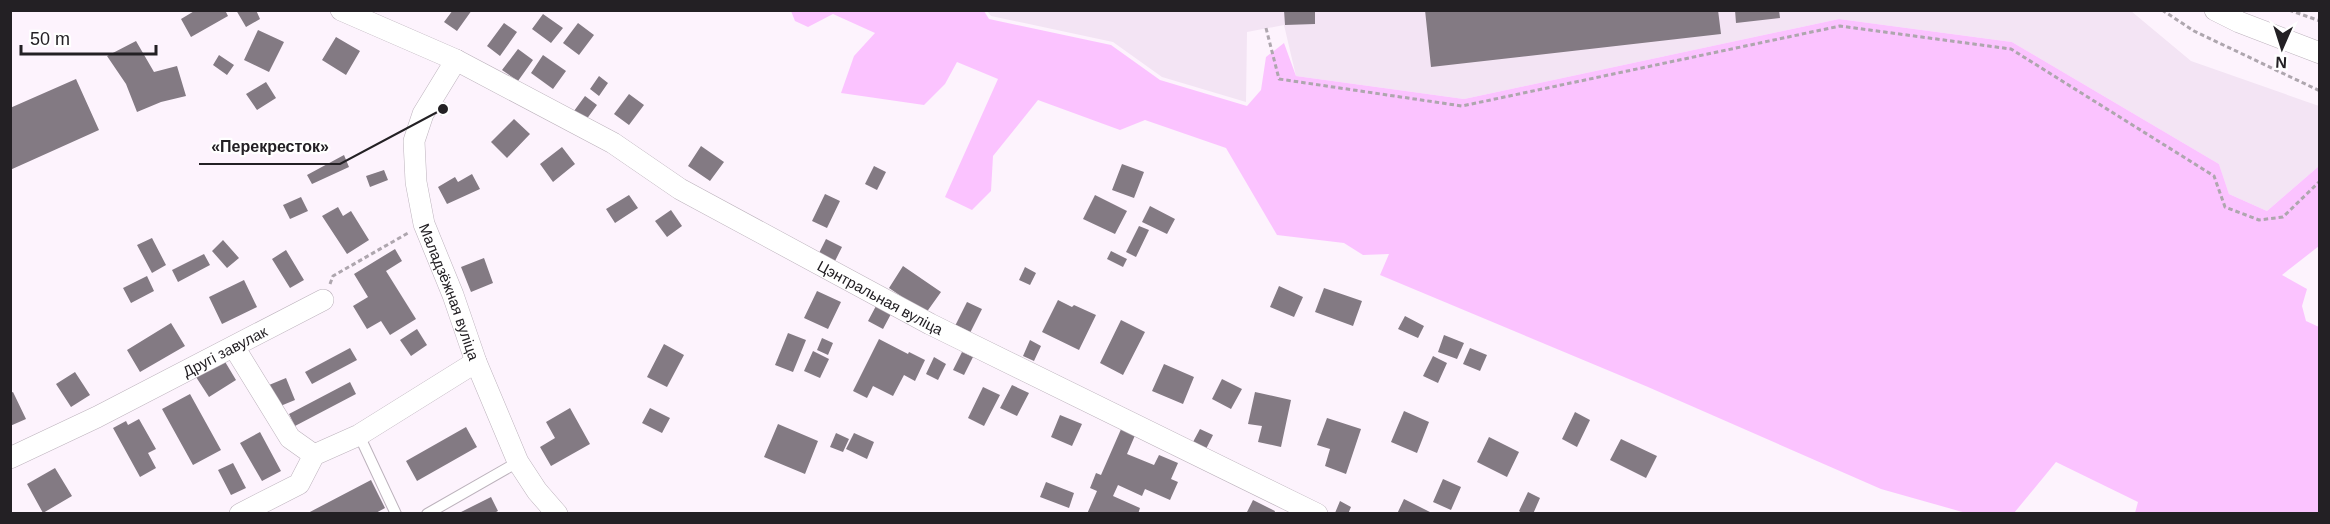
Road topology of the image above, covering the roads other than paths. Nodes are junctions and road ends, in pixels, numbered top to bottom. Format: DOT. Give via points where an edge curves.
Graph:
graph roads {
  1 [pos="341,10"];
  2 [pos="2215,10"];
  3 [pos="2319,53"];
  4 [pos="456,60"];
  5 [pos="323,300"];
  6 [pos="234,347"];
  7 [pos="476,362"];
  8 [pos="359,435"];
  9 [pos="314,455"];
  10 [pos="10,458"];
  11 [pos="518,462"];
  12 [pos="240,513"];
  13 [pos="396,513"];
  14 [pos="427,513"];
  15 [pos="557,513"];
  16 [pos="1317,513"];
  1 -- 4 [label="street, Цэнтральная вуліца"];
  2 -- 3 [label="street"];
  4 -- 7 [label="street, Маладзёжная вуліца" via="423,114 414,141 416,182 424,224"];
  4 -- 16 [label="street, Цэнтральная вуліца" via="613,143 680,189 930,324"];
  5 -- 6 [label="street, Другі завулак"];
  6 -- 9 [label="street" via="290,438"];
  6 -- 10 [label="street, Другі завулак"];
  7 -- 8 [label="street"];
  7 -- 11 [label="street, Маладзёжная вуліца"];
  8 -- 9 [label="street"];
  8 -- 13 [label="lane"];
  9 -- 12 [label="street" via="299,484"];
  11 -- 14 [label="lane"];
  11 -- 15 [label="street, Маладзёжная вуліца"];
}
